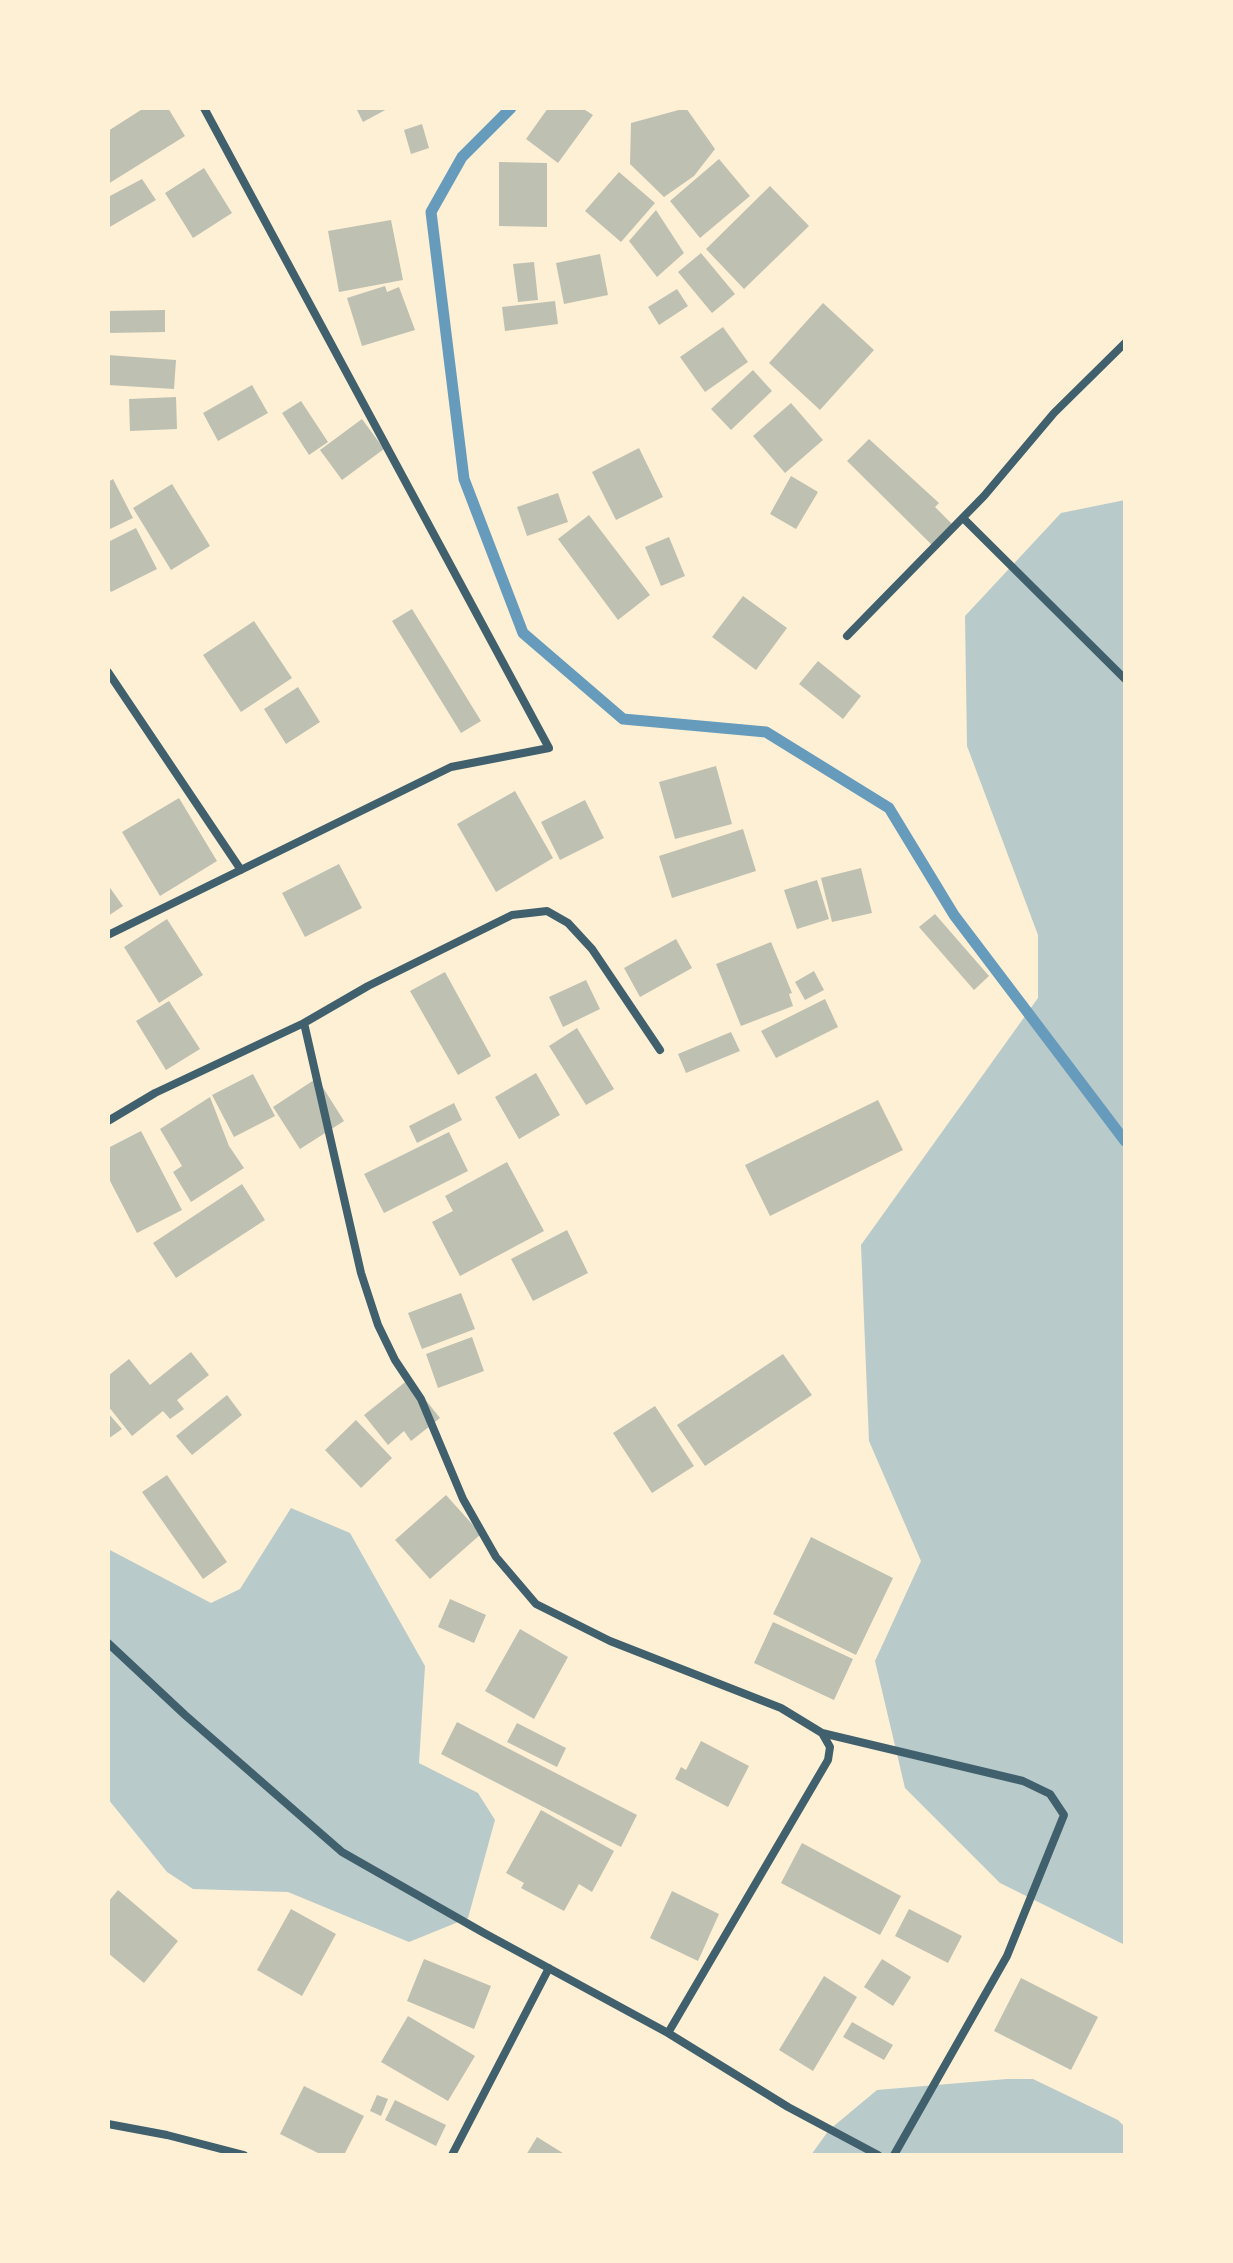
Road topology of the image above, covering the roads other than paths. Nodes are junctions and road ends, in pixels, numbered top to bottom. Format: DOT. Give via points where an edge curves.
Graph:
graph roads {
  1 [pos="204,108"];
  2 [pos="1125,343"];
  3 [pos="963,518"];
  4 [pos="847,636"];
  5 [pos="108,672"];
  6 [pos="1125,679"];
  7 [pos="241,870"];
  8 [pos="108,935"];
  9 [pos="304,1023"];
  10 [pos="660,1050"];
  11 [pos="108,1121"];
  12 [pos="108,1643"];
  13 [pos="822,1733"];
  14 [pos="549,1968"];
  15 [pos="668,2033"];
  16 [pos="108,2124"];
  17 [pos="244,2155"];
  18 [pos="452,2155"];
  19 [pos="878,2155"];
  20 [pos="894,2155"];
  1 -- 7 [label="street" via="549,748 451,767"];
  2 -- 3 [label="street" via="1054,413"];
  3 -- 4 [label="street"];
  3 -- 6 [label="street"];
  5 -- 7 [label="street"];
  7 -- 8 [label="street"];
  9 -- 10 [label="street" via="512,915 547,911 568,923 592,949"];
  9 -- 11 [label="street" via="155,1093"];
  9 -- 13 [label="street" via="361,1273 378,1325 421,1399 463,1499 496,1557 536,1604 610,1641 781,1708"];
  12 -- 14 [label="street" via="342,1852"];
  13 -- 15 [label="street" via="830,1747 828,1760"];
  13 -- 20 [label="street" via="1023,1781 1050,1794 1064,1815 1007,1956"];
  14 -- 15 [label="street"];
  14 -- 18 [label="street"];
  15 -- 19 [label="street"];
  16 -- 17 [label="street"];
}
